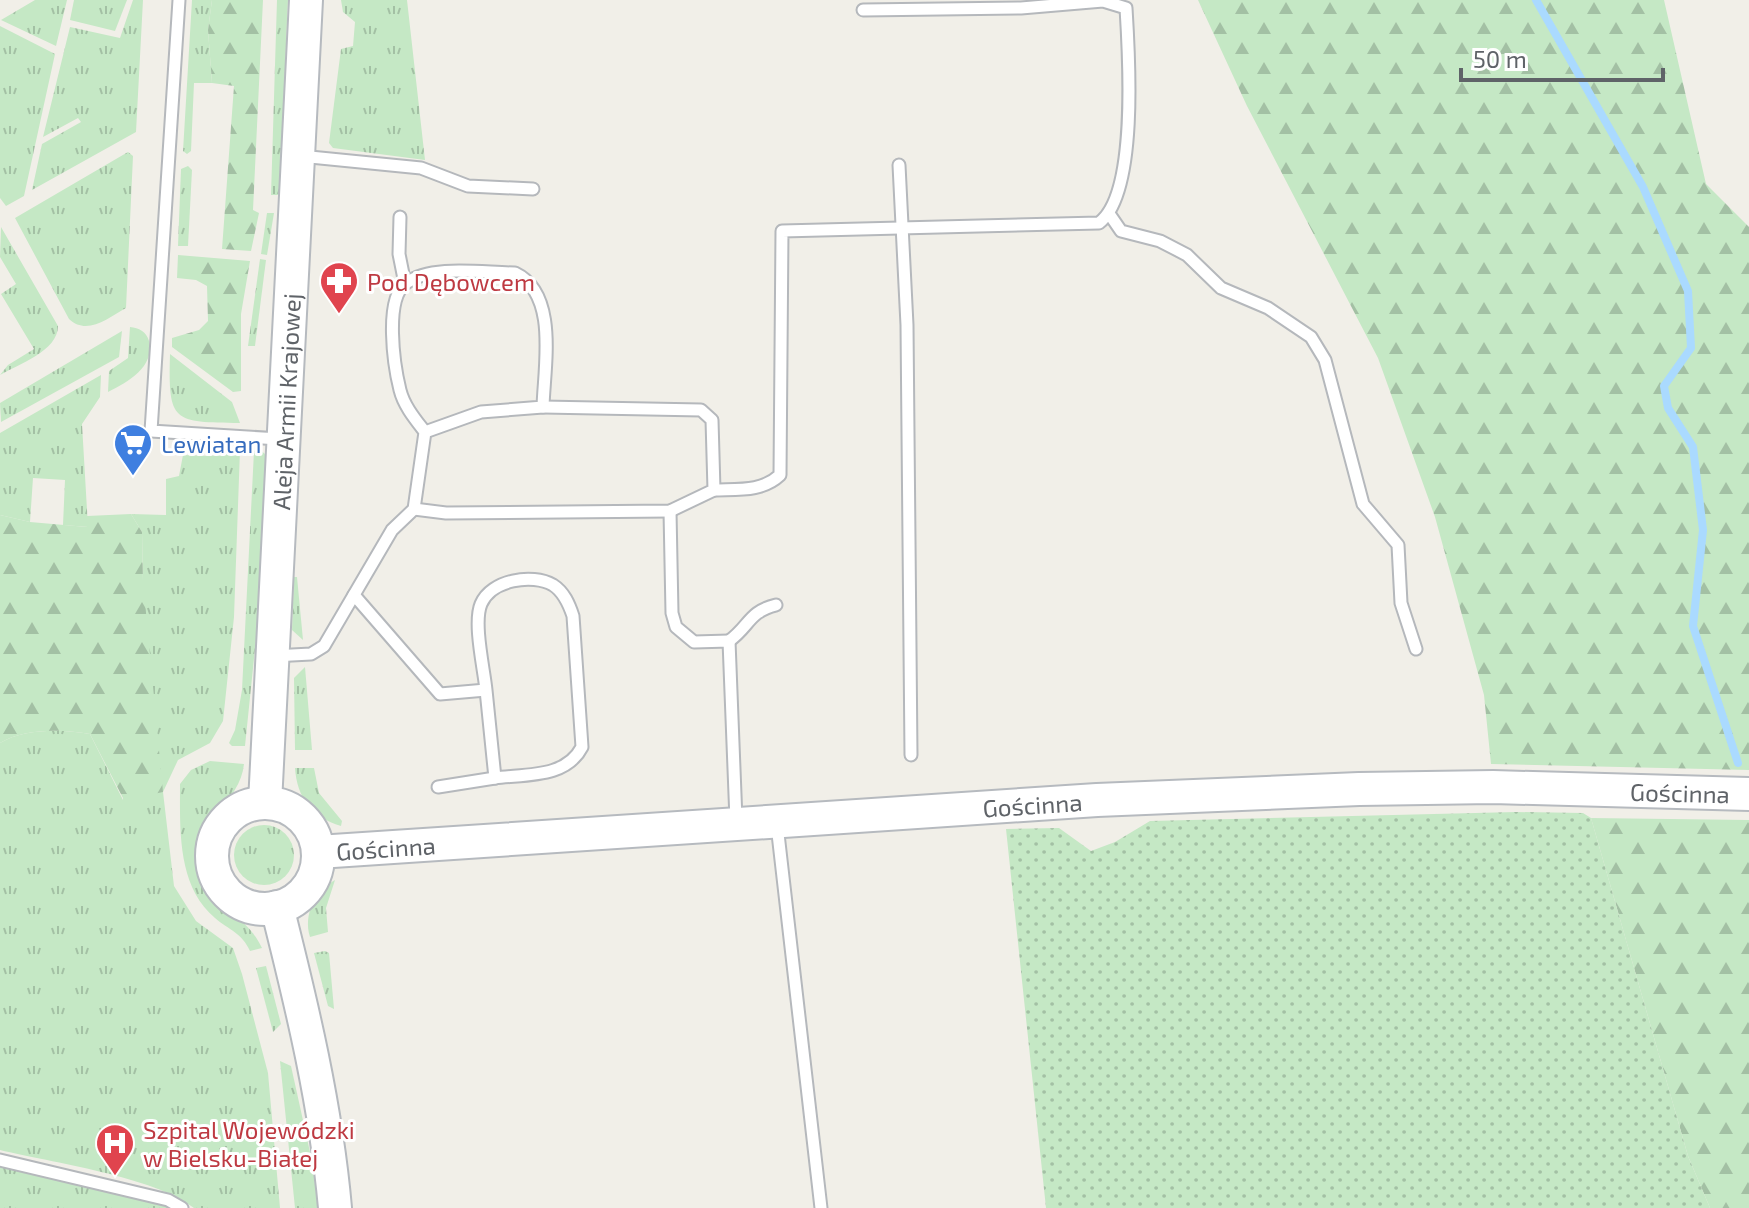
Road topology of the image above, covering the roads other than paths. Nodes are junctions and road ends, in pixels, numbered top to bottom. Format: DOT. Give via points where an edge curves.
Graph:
graph roads {
  1 [pos="179,0"];
  2 [pos="306,0"];
  3 [pos="1126,4"];
  4 [pos="863,10"];
  5 [pos="299,156"];
  6 [pos="899,165"];
  7 [pos="533,189"];
  8 [pos="1110,215"];
  9 [pos="400,217"];
  10 [pos="900,226"];
  11 [pos="405,284"];
  12 [pos="543,407"];
  13 [pos="425,432"];
  14 [pos="285,440"];
  15 [pos="714,490"];
  16 [pos="414,509"];
  17 [pos="670,511"];
  18 [pos="354,595"];
  19 [pos="776,605"];
  20 [pos="729,641"];
  21 [pos="1416,649"];
  22 [pos="273,656"];
  23 [pos="486,690"];
  24 [pos="911,755"];
  25 [pos="495,778"];
  26 [pos="438,787"];
  27 [pos="1749,794"];
  28 [pos="265,803"];
  29 [pos="777,821"];
  30 [pos="736,823"];
  31 [pos="318,852"];
  32 [pos="277,907"];
  33 [pos="0,1160"];
  34 [pos="182,1208"];
  35 [pos="335,1208"];
  36 [pos="821,1208"];
  1 -- 14 [label="lane" via="151,431"];
  2 -- 5 [label="street, Aleja Armii Krajowej"];
  3 -- 4 [label="lane"];
  3 -- 8 [label="lane" via="1127,142"];
  5 -- 7 [label="lane" via="421,168 468,186"];
  5 -- 14 [label="street, Aleja Armii Krajowej"];
  6 -- 10 [label="lane"];
  8 -- 10 [label="lane" via="1099,223"];
  8 -- 21 [label="lane" via="1121,231 1187,255 1221,288 1268,308 1311,337 1325,360 1363,504 1398,545 1401,603"];
  9 -- 11 [label="lane"];
  10 -- 15 [label="lane" via="782,231 780,475 770,485"];
  10 -- 24 [label="lane" via="907,325"];
  11 -- 12 [label="lane" via="433,274 515,273 527,278 545,324"];
  11 -- 13 [label="lane" via="392,316 400,391"];
  12 -- 13 [label="lane" via="481,412"];
  12 -- 15 [label="lane" via="701,410 712,420"];
  13 -- 16 [label="lane"];
  14 -- 22 [label="street, Aleja Armii Krajowej"];
  15 -- 17 [label="lane"];
  16 -- 17 [label="lane"];
  16 -- 18 [label="lane" via="392,530"];
  17 -- 20 [label="lane" via="676,627 694,642"];
  18 -- 22 [label="lane" via="317,652"];
  18 -- 23 [label="lane" via="440,694"];
  19 -- 20 [label="lane" via="751,616"];
  20 -- 30 [label="lane"];
  22 -- 28 [label="street, Aleja Armii Krajowej"];
  23 -- 25 [label="lane"];
  23 -- 25 [label="lane" via="482,603 511,581 540,580 553,586 573,616 582,747 561,769"];
  25 -- 26 [label="lane"];
  27 -- 29 [label="street, Gościnna" via="1359,789"];
  28 -- 31 [label="street" via="301,817"];
  28 -- 32 [label="street" via="235,812 223,824 215,838 214,869 220,884 245,905"];
  29 -- 30 [label="street, Gościnna"];
  29 -- 36 [label="lane"];
  30 -- 31 [label="street, Gościnna"];
  31 -- 32 [label="street" via="311,881"];
  32 -- 35 [label="street" via="309,1036"];
  33 -- 34 [label="lane" via="168,1200"];
}
